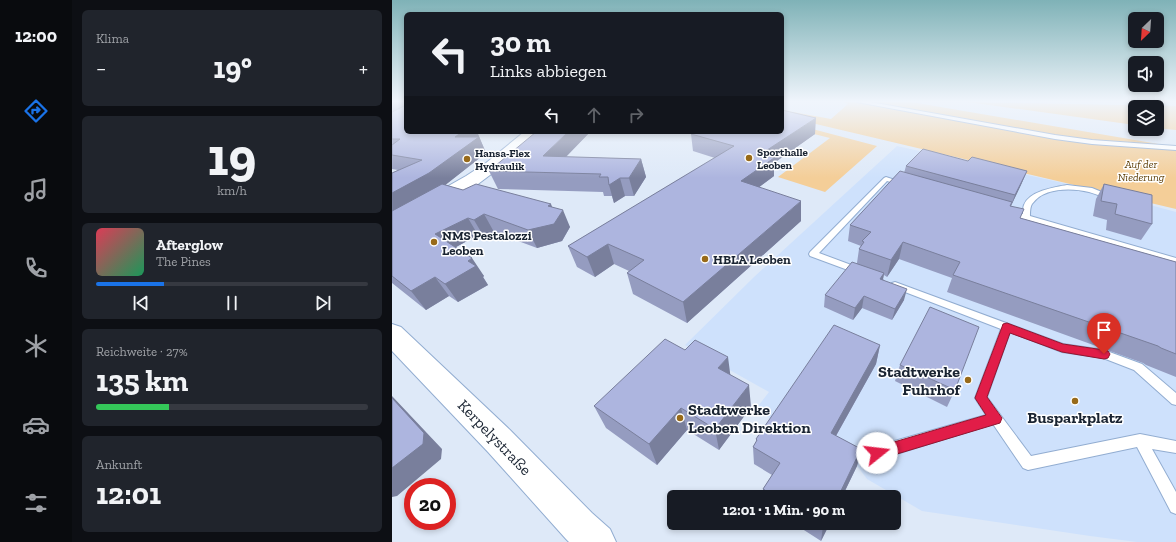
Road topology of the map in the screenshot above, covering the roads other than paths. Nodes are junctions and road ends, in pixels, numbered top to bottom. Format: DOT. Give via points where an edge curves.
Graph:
graph roads {
  1 [pos="1001,127"];
  2 [pos="531,134"];
  3 [pos="1176,148"];
  4 [pos="915,187"];
  5 [pos="1118,200"];
  6 [pos="1004,211"];
  7 [pos="1026,217"];
  8 [pos="392,226"];
  9 [pos="1176,261"];
  10 [pos="865,274"];
  11 [pos="887,282"];
  12 [pos="1007,327"];
  13 [pos="392,334"];
  14 [pos="1176,400"];
  15 [pos="995,418"];
  16 [pos="1140,440"];
  17 [pos="1176,447"];
  18 [pos="877,453"];
  19 [pos="1176,507"];
  20 [pos="597,542"];
  1 -- 3 [label="lane" via="1092,142"];
  2 -- 8 [label="main road" via="472,180"];
  4 -- 10 [label="lane" via="886,179 813,254"];
  5 -- 7 [label="lane" via="1078,188 1056,188 1044,191 1031,200"];
  6 -- 7 [label="lane"];
  7 -- 9 [label="lane"];
  11 -- 12 [label="lane"];
  12 -- 14 [label="lane" via="1062,348 1104,354 1138,367"];
  12 -- 15 [label="lane" via="981,398"];
  13 -- 20 [label="main road, Kerpelystraße"];
  15 -- 16 [label="lane" via="1028,463"];
  15 -- 18 [label="lane"];
  16 -- 17 [label="lane"];
  16 -- 19 [label="lane"];
}
